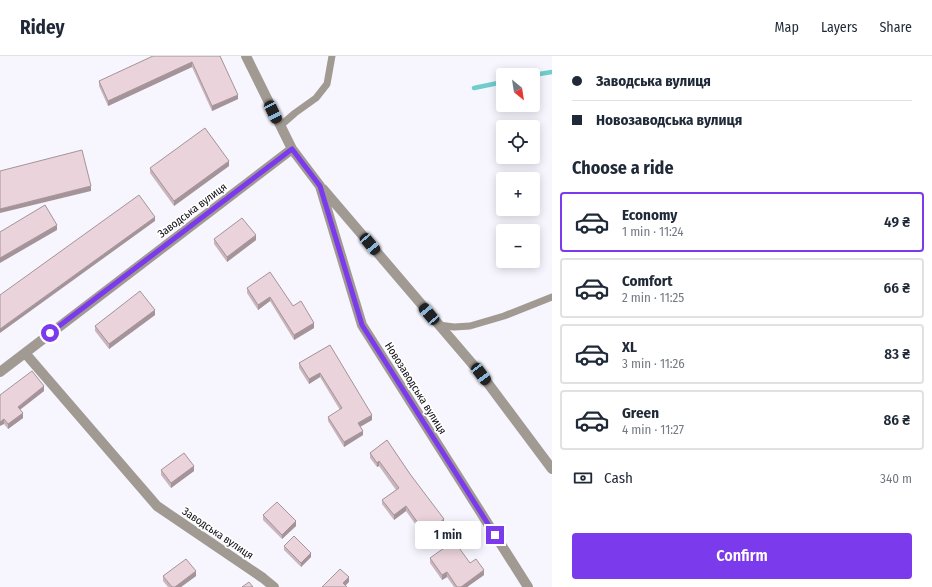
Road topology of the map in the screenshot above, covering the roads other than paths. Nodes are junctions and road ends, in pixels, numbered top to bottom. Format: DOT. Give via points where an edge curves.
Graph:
graph roads {
  1 [pos="246,56"];
  2 [pos="332,56"];
  3 [pos="280,126"];
  4 [pos="292,149"];
  5 [pos="320,186"];
  6 [pos="552,297"];
  7 [pos="439,325"];
  8 [pos="25,353"];
  9 [pos="0,372"];
  10 [pos="552,469"];
  11 [pos="274,587"];
  12 [pos="528,587"];
  1 -- 3 [label="street"];
  2 -- 3 [label="lane" via="327,84 316,98"];
  3 -- 4 [label="street"];
  4 -- 5 [label="street, Новозаводська вулиця"];
  4 -- 8 [label="street, Заводська вулиця"];
  5 -- 7 [label="street, Новозаводська вулиця"];
  5 -- 12 [label="street, Новозаводська вулиця" via="362,325"];
  6 -- 7 [label="lane" via="470,326"];
  7 -- 10 [label="street, Новозаводська вулиця" via="481,374"];
  8 -- 9 [label="street, Заводська вулиця"];
  8 -- 11 [label="street, Заводська вулиця" via="157,506"];
}
